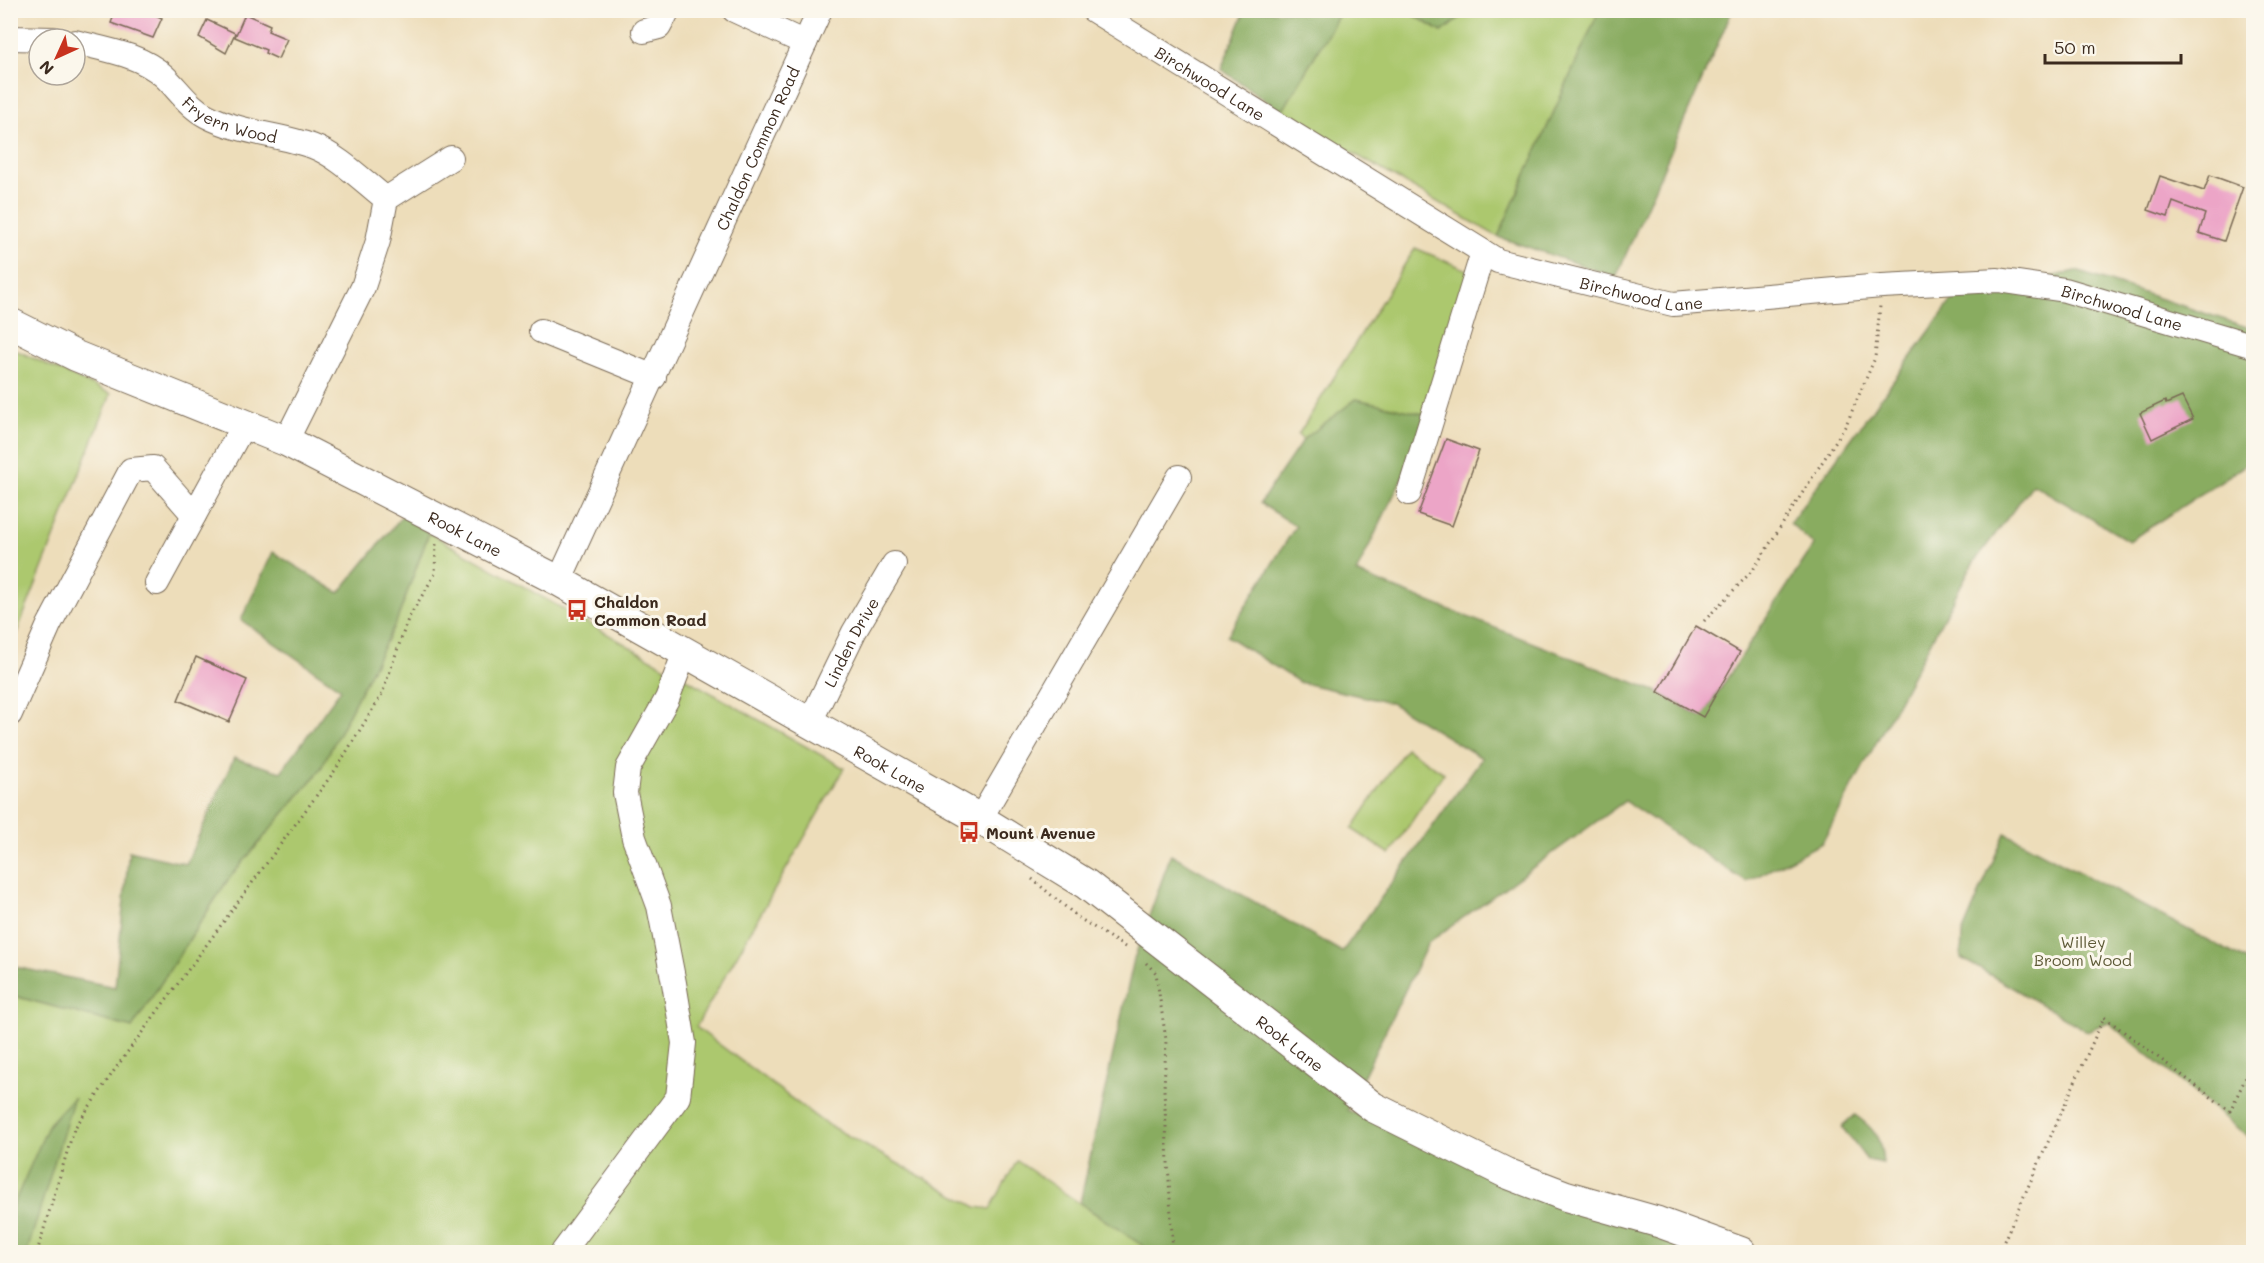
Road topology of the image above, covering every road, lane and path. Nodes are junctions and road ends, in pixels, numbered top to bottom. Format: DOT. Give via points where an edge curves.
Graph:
graph roads {
  1 [pos="668,10"];
  2 [pos="734,10"];
  3 [pos="820,10"];
  4 [pos="1093,10"];
  5 [pos="644,31"];
  6 [pos="10,38"];
  7 [pos="27,38"];
  8 [pos="805,43"];
  9 [pos="87,45"];
  10 [pos="451,158"];
  11 [pos="386,199"];
  12 [pos="1483,252"];
  13 [pos="1882,286"];
  14 [pos="10,323"];
  15 [pos="541,331"];
  16 [pos="2253,346"];
  17 [pos="654,377"];
  18 [pos="244,424"];
  19 [pos="286,441"];
  20 [pos="1179,477"];
  21 [pos="1409,493"];
  22 [pos="194,515"];
  23 [pos="446,523"];
  24 [pos="894,564"];
  25 [pos="559,580"];
  26 [pos="157,583"];
  27 [pos="1704,621"];
  28 [pos="685,652"];
  29 [pos="10,714"];
  30 [pos="809,724"];
  31 [pos="980,819"];
  32 [pos="1028,848"];
  33 [pos="1139,942"];
  34 [pos="2253,1060"];
  35 [pos="37,1252"];
  36 [pos="563,1252"];
  37 [pos="1173,1252"];
  38 [pos="1742,1252"];
  39 [pos="1999,1252"];
  1 -- 5 [label="street" via="659,27"];
  2 -- 8 [label="street"];
  3 -- 8 [label="street, Chaldon Common Road"];
  4 -- 12 [label="street, Birchwood Lane"];
  6 -- 7 [label="street"];
  8 -- 17 [label="street, Chaldon Common Road"];
  9 -- 11 [label="street, Fryern Wood" via="136,58 163,75 206,116 328,154"];
  10 -- 11 [label="street"];
  11 -- 19 [label="street" via="378,241 363,286"];
  12 -- 13 [label="street, Birchwood Lane" via="1498,261 1673,304"];
  12 -- 21 [label="street"];
  13 -- 16 [label="street, Birchwood Lane" via="1998,280 2065,290"];
  13 -- 27 [label="path" via="1875,358 1846,425 1753,570"];
  14 -- 18 [label="main road, Rook Lane" via="76,356"];
  15 -- 17 [label="street"];
  17 -- 25 [label="street, Chaldon Common Road"];
  18 -- 19 [label="main road, Rook Lane"];
  18 -- 22 [label="street"];
  19 -- 23 [label="main road, Rook Lane"];
  20 -- 31 [label="street"];
  22 -- 26 [label="street"];
  22 -- 29 [label="street" via="153,468 131,470 49,625"];
  23 -- 25 [label="main road, Rook Lane"];
  23 -- 35 [label="path" via="436,541 435,574 408,619 382,694 336,769 74,1129"];
  24 -- 30 [label="street, Linden Drive" via="854,632"];
  25 -- 28 [label="main road, Rook Lane"];
  28 -- 30 [label="main road, Rook Lane"];
  28 -- 36 [label="street" via="667,699 628,768 625,793 634,838 659,906 674,983 684,1043 678,1097"];
  30 -- 31 [label="main road, Rook Lane"];
  31 -- 32 [label="main road, Rook Lane"];
  32 -- 33 [label="main road, Rook Lane" via="1086,884"];
  32 -- 33 [label="path" via="1026,870 1034,884 1079,918"];
  33 -- 37 [label="path" via="1138,956 1156,973 1164,1020"];
  33 -- 38 [label="main road, Rook Lane" via="1373,1107 1506,1173"];
  34 -- 39 [label="path" via="2230,1111 2104,1017"];
}
